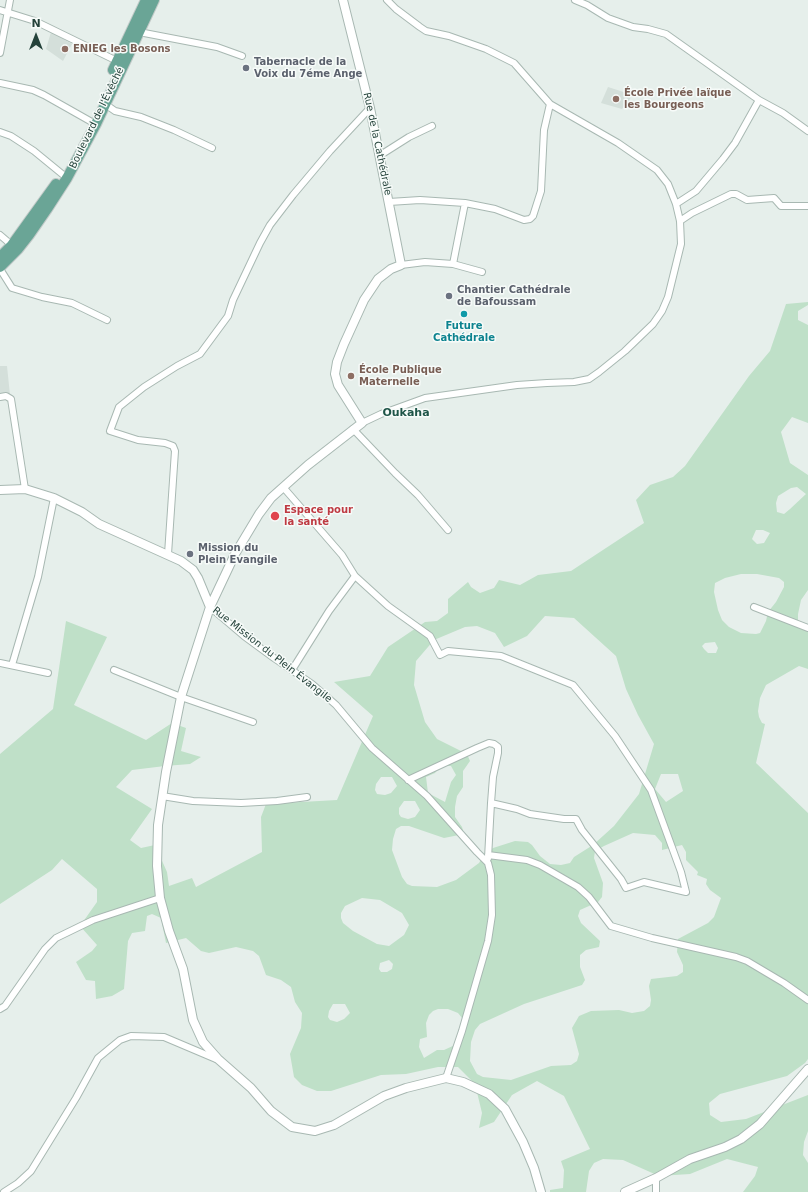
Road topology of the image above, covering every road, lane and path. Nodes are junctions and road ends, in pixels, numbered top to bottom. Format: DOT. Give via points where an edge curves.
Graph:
graph roads {
  1 [pos="10,0"];
  2 [pos="146,0"];
  3 [pos="154,0"];
  4 [pos="343,0"];
  5 [pos="387,0"];
  6 [pos="575,0"];
  7 [pos="0,10"];
  8 [pos="8,11"];
  9 [pos="139,32"];
  10 [pos="0,54"];
  11 [pos="242,56"];
  12 [pos="117,61"];
  13 [pos="0,83"];
  14 [pos="759,100"];
  15 [pos="105,104"];
  16 [pos="550,104"];
  17 [pos="370,108"];
  18 [pos="90,121"];
  19 [pos="432,126"];
  20 [pos="808,131"];
  21 [pos="0,132"];
  22 [pos="212,148"];
  23 [pos="379,156"];
  24 [pos="65,177"];
  25 [pos="389,202"];
  26 [pos="465,203"];
  27 [pos="676,204"];
  28 [pos="808,206"];
  29 [pos="680,221"];
  30 [pos="0,235"];
  31 [pos="15,247"];
  32 [pos="0,257"];
  33 [pos="453,264"];
  34 [pos="401,265"];
  35 [pos="0,268"];
  36 [pos="482,272"];
  37 [pos="108,320"];
  38 [pos="0,397"];
  39 [pos="362,423"];
  40 [pos="353,429"];
  41 [pos="283,487"];
  42 [pos="24,489"];
  43 [pos="0,490"];
  44 [pos="54,498"];
  45 [pos="448,530"];
  46 [pos="168,554"];
  47 [pos="356,576"];
  48 [pos="210,607"];
  49 [pos="754,607"];
  50 [pos="808,628"];
  51 [pos="0,663"];
  52 [pos="12,665"];
  53 [pos="114,670"];
  54 [pos="292,670"];
  55 [pos="48,673"];
  56 [pos="181,697"];
  57 [pos="253,722"];
  58 [pos="408,780"];
  59 [pos="162,796"];
  60 [pos="307,796"];
  61 [pos="491,803"];
  62 [pos="488,855"];
  63 [pos="488,863"];
  64 [pos="160,898"];
  65 [pos="808,1000"];
  66 [pos="0,1009"];
  67 [pos="218,1059"];
  68 [pos="808,1069"];
  69 [pos="446,1078"];
  70 [pos="656,1178"];
  71 [pos="4,1192"];
  72 [pos="541,1192"];
  73 [pos="625,1192"];
  74 [pos="656,1192"];
  1 -- 8 [label="street"];
  2 -- 12 [label="main road, Boulevard de l'Évêché"];
  3 -- 9 [label="main road, Boulevard de l'Évêché"];
  4 -- 17 [label="street, Rue de la Cathédrale"];
  5 -- 16 [label="street" via="426,30 491,51 514,63"];
  6 -- 14 [label="street" via="608,18 633,27 666,34"];
  7 -- 8 [label="street"];
  8 -- 10 [label="street"];
  8 -- 12 [label="street" via="35,21"];
  9 -- 11 [label="street" via="218,47"];
  9 -- 15 [label="main road, Boulevard de l'Évêché"];
  12 -- 18 [label="main road, Boulevard de l'Évêché"];
  13 -- 18 [label="street" via="33,90"];
  14 -- 20 [label="street"];
  14 -- 27 [label="street" via="723,160 696,191"];
  15 -- 22 [label="street" via="115,111 141,117"];
  15 -- 24 [label="main road, Boulevard de l'Évêché"];
  16 -- 26 [label="street" via="544,130 542,184 533,216 524,220 495,209"];
  16 -- 27 [label="street" via="618,143 657,170 668,184"];
  17 -- 23 [label="street, Rue de la Cathédrale"];
  17 -- 46 [label="street" via="330,151 270,224 233,300 228,316 200,354 150,383 119,407 110,431 138,440 165,443 173,446 175,451"];
  18 -- 24 [label="main road, Boulevard de l'Évêché"];
  19 -- 23 [label="street"];
  21 -- 24 [label="street" via="34,151"];
  23 -- 25 [label="street, Rue de la Cathédrale"];
  24 -- 31 [label="main road, Boulevard de l'Évêché" via="47,209"];
  25 -- 26 [label="street" via="420,200"];
  25 -- 34 [label="street, Rue de la Cathédrale"];
  26 -- 33 [label="street"];
  27 -- 29 [label="street"];
  28 -- 29 [label="street" via="780,206 774,198 747,200 731,194"];
  29 -- 39 [label="street" via="682,244 666,304 652,324 625,351 589,379 517,385 425,398"];
  30 -- 31 [label="street"];
  31 -- 32 [label="main road, Boulevard de l'Évêché"];
  31 -- 35 [label="main road, Boulevard de l'Évêché"];
  33 -- 34 [label="street" via="425,262"];
  33 -- 36 [label="street"];
  34 -- 39 [label="street" via="378,279 364,300 344,344 335,374 338,385"];
  35 -- 37 [label="street" via="12,288 72,304"];
  38 -- 42 [label="street" via="6,396 11,399"];
  39 -- 40 [label="street"];
  40 -- 41 [label="street"];
  40 -- 45 [label="street" via="418,495"];
  41 -- 47 [label="street"];
  41 -- 48 [label="street" via="259,514 235,554"];
  42 -- 43 [label="street, Rue Mission du Plein Évangile"];
  42 -- 44 [label="street, Rue Mission du Plein Évangile"];
  44 -- 46 [label="street, Rue Mission du Plein Évangile" via="99,524"];
  44 -- 52 [label="street" via="38,577"];
  46 -- 48 [label="street, Rue Mission du Plein Évangile" via="193,570"];
  47 -- 54 [label="street" via="329,611"];
  47 -- 61 [label="street" via="388,606 430,636 440,655 448,651 501,656 573,685 615,736 651,790 686,892 644,882 626,888 576,819 530,814"];
  48 -- 54 [label="street, Rue Mission du Plein Évangile" via="244,636"];
  48 -- 56 [label="street"];
  49 -- 50 [label="street"];
  51 -- 52 [label="street"];
  52 -- 55 [label="street"];
  53 -- 56 [label="street"];
  54 -- 58 [label="street, Rue Mission du Plein Évangile" via="336,705 372,748"];
  56 -- 57 [label="street"];
  56 -- 59 [label="street"];
  58 -- 61 [label="street" via="488,743 494,744 498,748 498,753"];
  58 -- 63 [label="street, Rue Mission du Plein Évangile" via="427,796"];
  59 -- 60 [label="street" via="193,801 241,803"];
  59 -- 64 [label="street" via="158,825"];
  61 -- 62 [label="street"];
  62 -- 63 [label="street"];
  62 -- 65 [label="street" via="527,860 540,865 578,887 611,926 748,961"];
  63 -- 69 [label="street" via="491,875 492,915 488,941"];
  64 -- 66 [label="street" via="93,920 56,938 45,949 5,1006"];
  64 -- 67 [label="street" via="183,969 193,1020 202,1042"];
  67 -- 69 [label="street" via="251,1088 271,1111 292,1127 315,1131 334,1125 384,1096"];
  67 -- 71 [label="street" via="164,1037 131,1036 120,1040 98,1058 31,1171"];
  68 -- 70 [label="street" via="760,1124 741,1139 690,1159"];
  69 -- 72 [label="street" via="463,1082 489,1094 505,1109 523,1142"];
  70 -- 73 [label="street"];
  70 -- 74 [label="street"];
}
